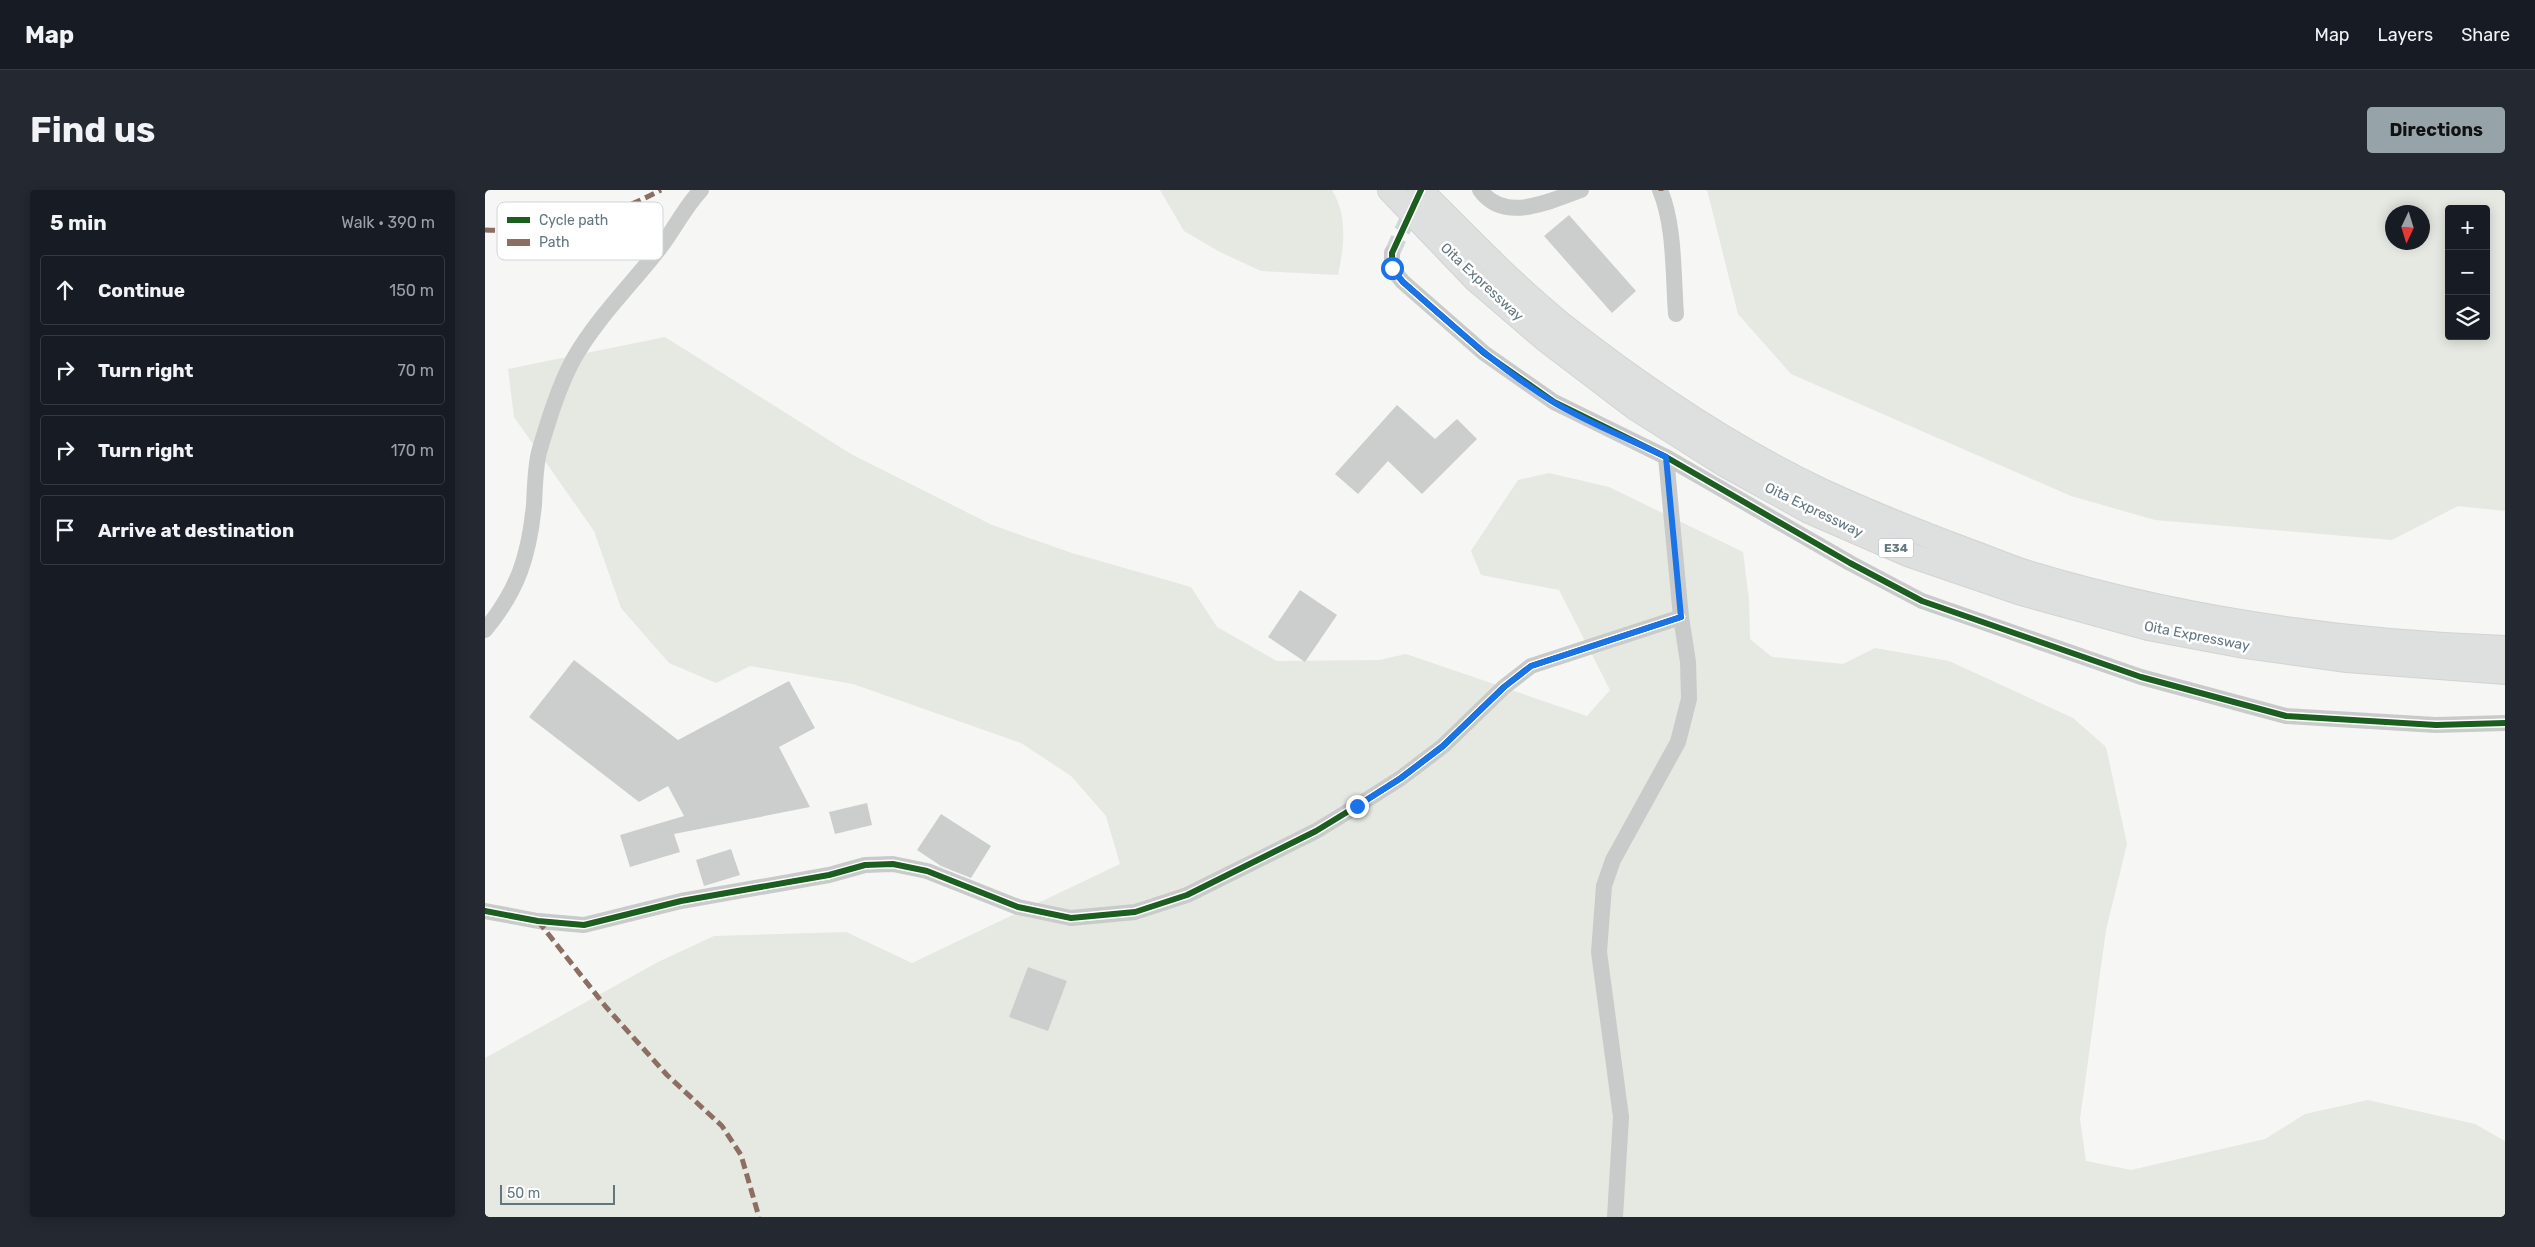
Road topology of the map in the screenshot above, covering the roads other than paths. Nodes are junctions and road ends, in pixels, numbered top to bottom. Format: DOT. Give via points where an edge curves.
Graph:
graph roads {
  1 [pos="701,190"];
  2 [pos="1391,190"];
  3 [pos="1420,190"];
  4 [pos="1480,190"];
  5 [pos="1581,190"];
  6 [pos="1660,190"];
  7 [pos="663,242"];
  8 [pos="1392,253"];
  9 [pos="649,260"];
  10 [pos="1676,314"];
  11 [pos="1666,457"];
  12 [pos="1681,617"];
  13 [pos="485,630"];
  14 [pos="2505,648"];
  15 [pos="2505,672"];
  16 [pos="2505,723"];
  17 [pos="485,911"];
  18 [pos="1615,1217"];
  1 -- 7 [label="street"];
  2 -- 15 [label="highway, Oita Expressway / E34" via="1476,280 1546,340 1634,407 1724,464 1809,511 1910,555 2021,593 2148,628 2347,660"];
  3 -- 14 [label="highway, Oita Expressway / E34" via="1493,263 1560,323 1650,389 1734,443 1821,490 1921,533 2030,574 2243,623 2351,637"];
  4 -- 5 [label="street" via="1501,207 1518,208"];
  6 -- 10 [label="street" via="1669,227"];
  8 -- 11 [label="street" via="1392,268 1403,282 1511,374 1554,402"];
  9 -- 13 [label="street" via="605,314 564,378 539,455 525,562 506,602"];
  11 -- 12 [label="street"];
  11 -- 16 [label="street" via="1922,601 2141,678 2286,716 2436,725"];
  12 -- 17 [label="street" via="1531,666 1504,687 1443,746 1364,801 1315,831 1187,894 1135,912 1071,918 1018,907 927,871 893,864 865,865 829,875 681,901 584,925"];
  12 -- 18 [label="street" via="1688,662 1689,699 1678,742 1613,860 1604,886 1599,952 1621,1118"];
}
